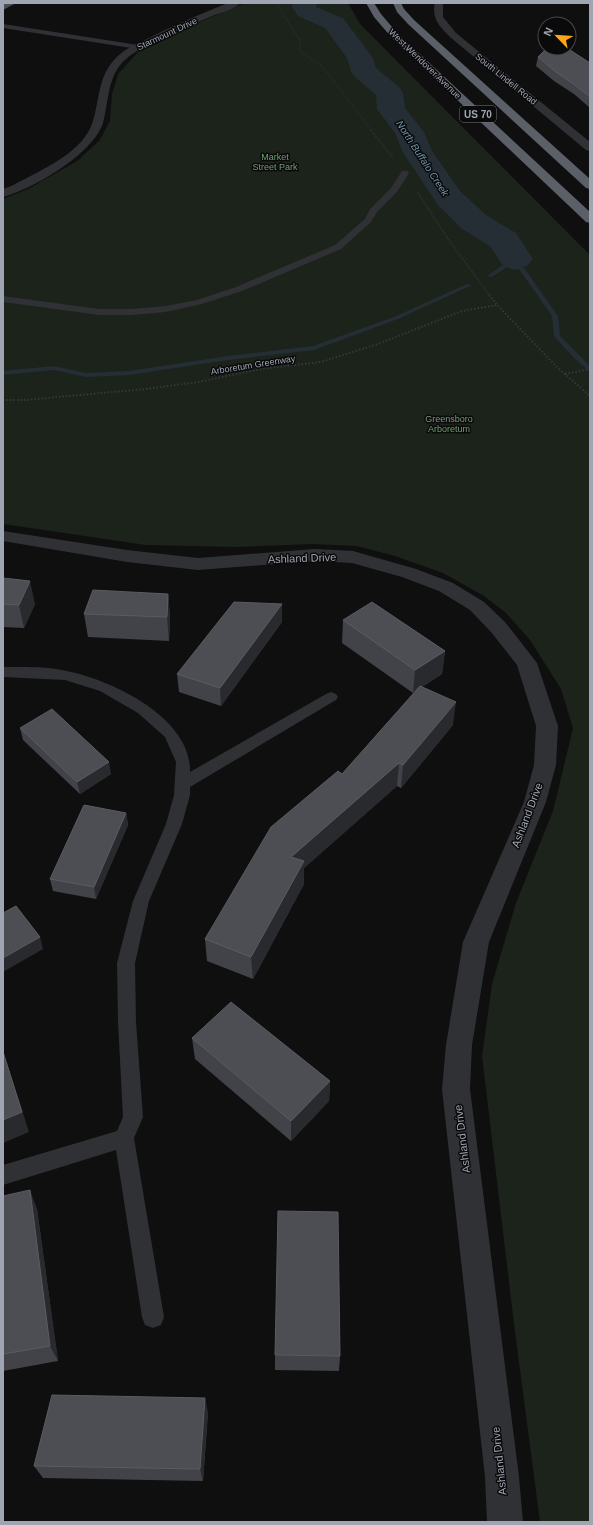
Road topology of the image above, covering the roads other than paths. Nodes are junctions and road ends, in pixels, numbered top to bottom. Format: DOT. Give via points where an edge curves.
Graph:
graph roads {
  1 [pos="12,3"];
  2 [pos="236,3"];
  3 [pos="397,3"];
  4 [pos="439,3"];
  5 [pos="371,4"];
  6 [pos="3,7"];
  7 [pos="3,26"];
  8 [pos="3,29"];
  9 [pos="135,49"];
  10 [pos="578,126"];
  11 [pos="565,127"];
  12 [pos="590,148"];
  13 [pos="405,174"];
  14 [pos="590,185"];
  15 [pos="3,193"];
  16 [pos="590,219"];
  17 [pos="3,299"];
  18 [pos="3,536"];
  19 [pos="3,672"];
  20 [pos="331,697"];
  21 [pos="182,784"];
  22 [pos="124,1138"];
  23 [pos="3,1175"];
  24 [pos="153,1317"];
  25 [pos="505,1522"];
  1 -- 6 [label="main road"];
  2 -- 9 [label="street, Starmount Drive" via="165,33"];
  3 -- 14 [label="highway, West Wendover Avenue / US 70" via="412,22"];
  4 -- 11 [label="street, South Lindell Road" via="436,10 439,20 453,35"];
  5 -- 16 [label="highway, West Wendover Avenue / US 70" via="395,36"];
  7 -- 9 [label="lane"];
  8 -- 9 [label="lane"];
  9 -- 15 [label="street, Starmount Drive" via="110,70 96,126 85,142 66,161"];
  10 -- 11 [label="street"];
  11 -- 12 [label="street, South Lindell Road"];
  13 -- 17 [label="lane" via="394,190 373,210 368,220 338,247 239,289 199,302 166,309 98,312"];
  18 -- 25 [label="street, Ashland Drive" via="127,556 198,564 315,555 353,557 446,587 477,606 527,663 547,726 545,765 534,802 476,942 459,1045 456,1089 502,1477"];
  19 -- 21 [label="lane" via="66,675 106,688 142,709 171,734 183,762"];
  20 -- 21 [label="lane"];
  21 -- 22 [label="lane" via="182,795 174,824 142,901 126,963 133,1117"];
  22 -- 23 [label="lane"];
  22 -- 24 [label="lane"];
}
